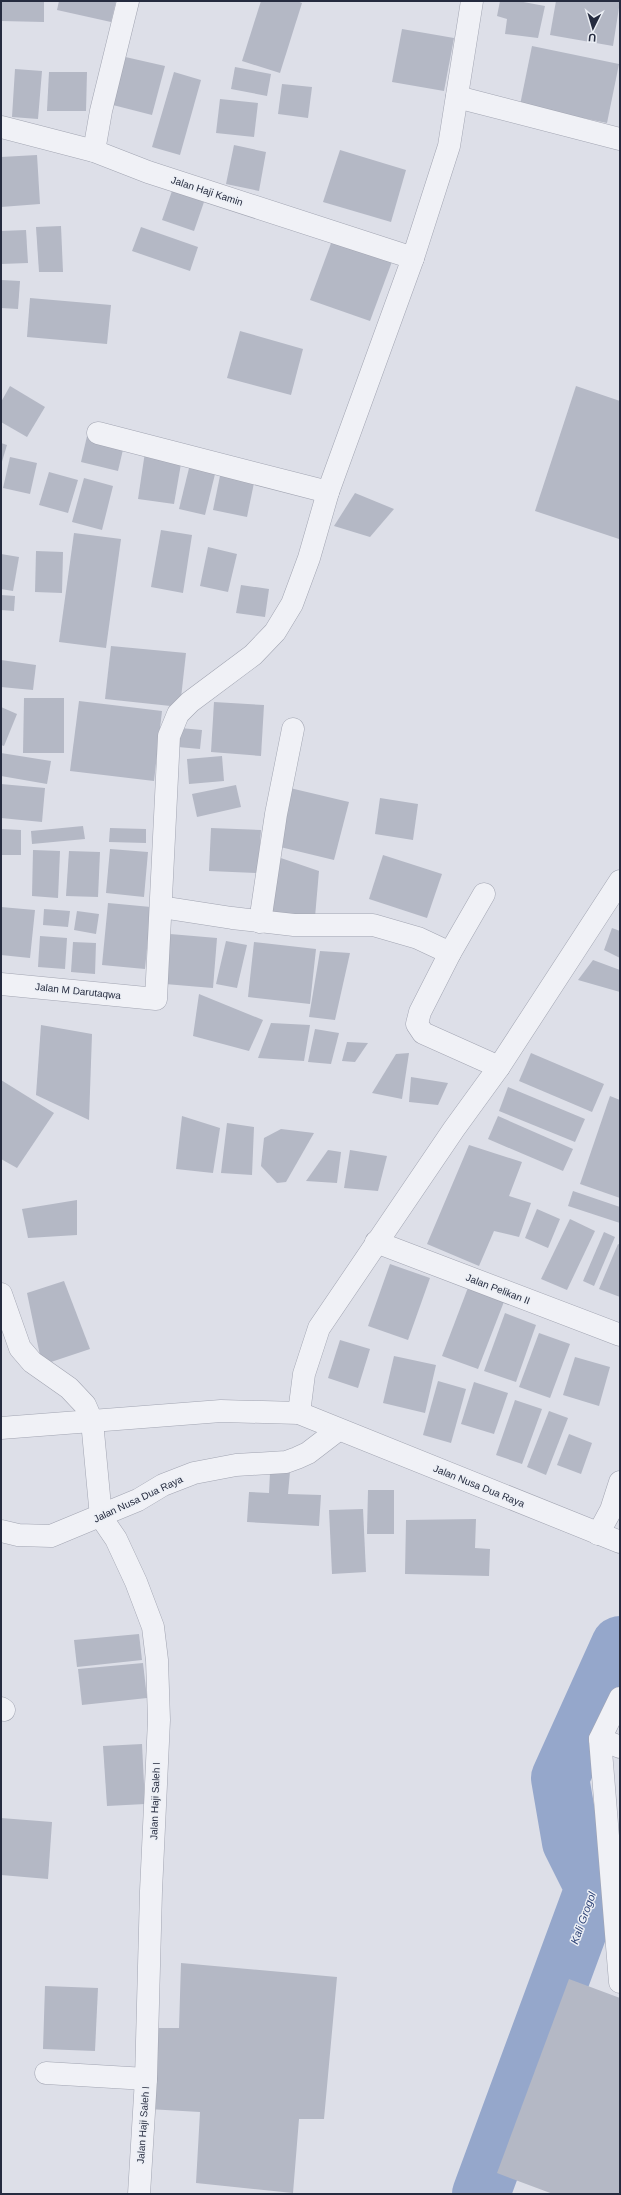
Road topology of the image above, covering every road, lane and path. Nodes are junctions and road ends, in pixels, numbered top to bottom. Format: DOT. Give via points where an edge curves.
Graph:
graph roads {
  1 [pos="128,1"];
  2 [pos="472,1"];
  3 [pos="457,97"];
  4 [pos="1,126"];
  5 [pos="620,138"];
  6 [pos="94,151"];
  7 [pos="413,258"];
  8 [pos="98,433"];
  9 [pos="328,492"];
  10 [pos="293,729"];
  11 [pos="620,880"];
  12 [pos="484,894"];
  13 [pos="161,907"];
  14 [pos="260,922"];
  15 [pos="450,953"];
  16 [pos="1,984"];
  17 [pos="499,1067"];
  18 [pos="376,1242"];
  19 [pos="1,1294"];
  20 [pos="620,1335"];
  21 [pos="299,1413"];
  22 [pos="92,1421"];
  23 [pos="1,1428"];
  24 [pos="338,1430"];
  25 [pos="620,1482"];
  26 [pos="101,1516"];
  27 [pos="1,1531"];
  28 [pos="598,1534"];
  29 [pos="620,1542"];
  30 [pos="620,1698"];
  31 [pos="600,1739"];
  32 [pos="620,1747"];
  33 [pos="620,1982"];
  34 [pos="46,2072"];
  35 [pos="146,2079"];
  36 [pos="139,2194"];
  1 -- 6 [label="street" via="101,111"];
  2 -- 3 [label="street"];
  3 -- 5 [label="street"];
  3 -- 7 [label="street" via="449,146"];
  4 -- 6 [label="street, Jalan Haji Kamin"];
  6 -- 7 [label="street, Jalan Haji Kamin" via="148,172"];
  7 -- 9 [label="street"];
  8 -- 9 [label="street"];
  9 -- 13 [label="street" via="309,558 292,604 275,632 253,655 190,702 173,724 169,736"];
  10 -- 14 [label="street" via="276,814"];
  11 -- 17 [label="street"];
  12 -- 15 [label="street"];
  13 -- 14 [label="street"];
  13 -- 16 [label="street, Jalan M Darutaqwa" via="156,999"];
  14 -- 15 [label="street" via="294,925 373,925 418,938"];
  15 -- 17 [label="street" via="420,1012 418,1028"];
  17 -- 18 [label="street"];
  18 -- 20 [label="street, Jalan Pelikan II"];
  18 -- 21 [label="street" via="319,1328 304,1374"];
  19 -- 22 [label="street" via="20,1348 32,1362 78,1396"];
  21 -- 22 [label="street, Jalan Nusa Dua Raya" via="221,1411"];
  21 -- 24 [label="street, Jalan Nusa Dua Raya"];
  22 -- 23 [label="street, Jalan Nusa Dua Raya"];
  22 -- 26 [label="street, Jalan Haji Saleh I"];
  24 -- 26 [label="street, Jalan Nusa Dua Raya" via="308,1453 292,1460 272,1464 236,1465 194,1473 163,1485 138,1500"];
  24 -- 28 [label="street, Jalan Nusa Dua Raya"];
  25 -- 28 [label="street" via="611,1510"];
  26 -- 27 [label="street, Jalan Nusa Dua Raya" via="51,1536 18,1536"];
  26 -- 35 [label="street, Jalan Haji Saleh I" via="116,1539 146,1605 153,1627 157,1660 159,1720"];
  28 -- 29 [label="street, Jalan Nusa Dua Raya"];
  30 -- 31 [label="street"];
  31 -- 32 [label="street"];
  31 -- 33 [label="street"];
  34 -- 35 [label="street"];
  35 -- 36 [label="street, Jalan Haji Saleh I"];
}
